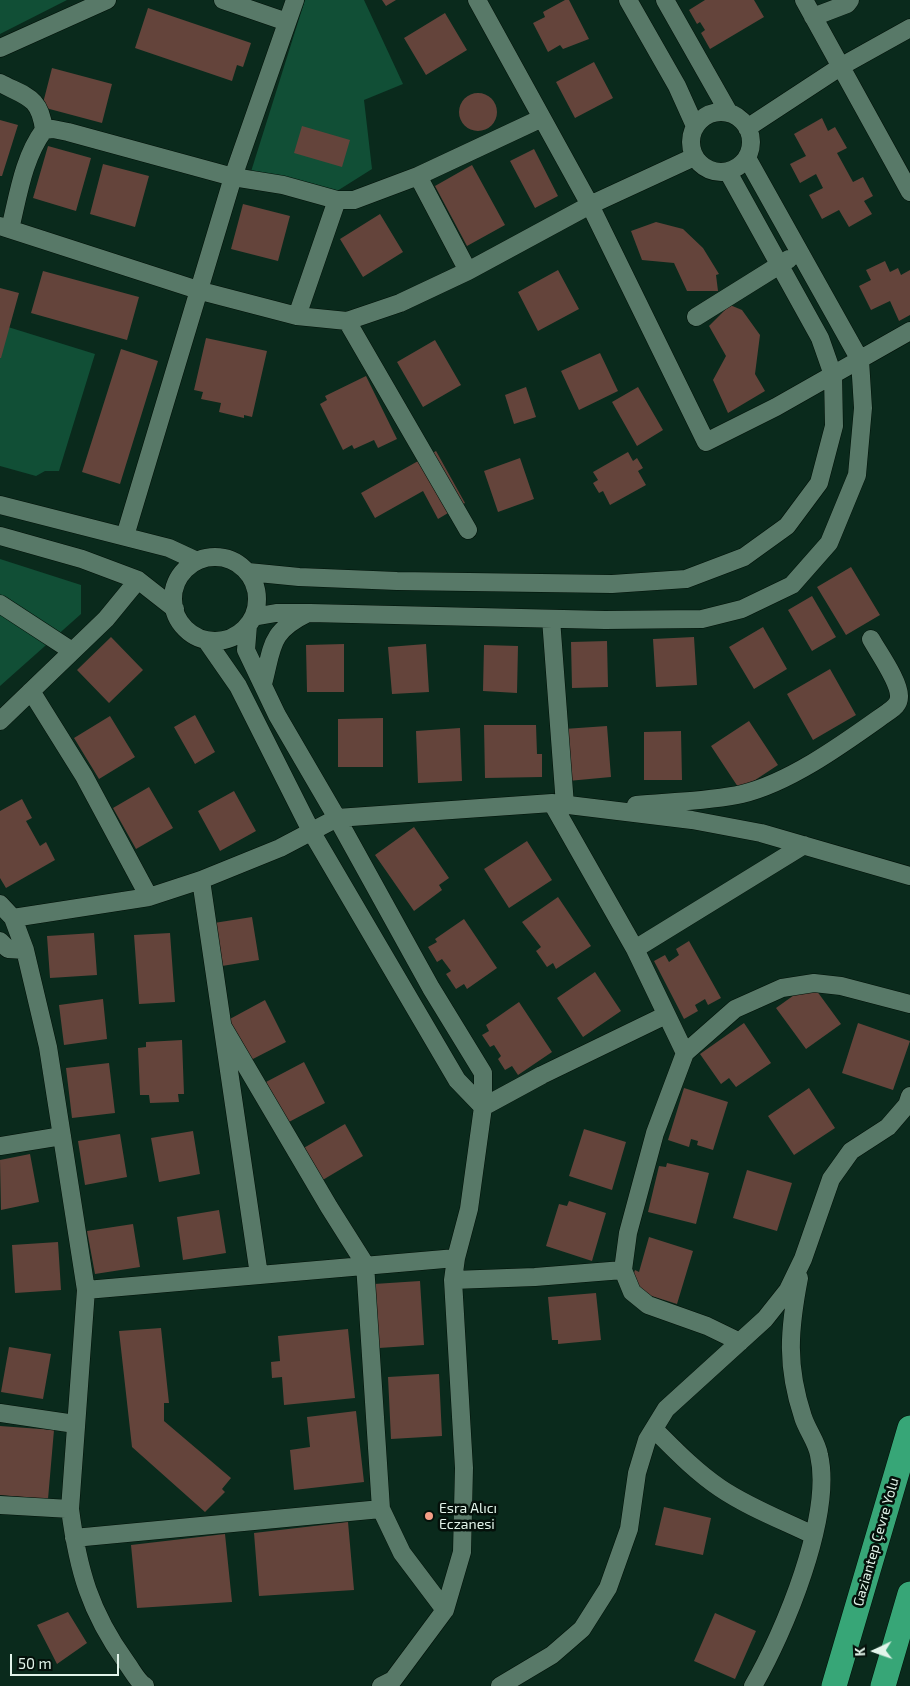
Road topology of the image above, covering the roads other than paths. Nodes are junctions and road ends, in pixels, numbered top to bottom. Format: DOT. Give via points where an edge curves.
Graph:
graph roads {
  1 [pos="107,0"];
  2 [pos="223,0"];
  3 [pos="294,0"];
  4 [pos="477,0"];
  5 [pos="628,0"];
  6 [pos="666,0"];
  7 [pos="804,0"];
  8 [pos="850,0"];
  9 [pos="813,16"];
  10 [pos="287,22"];
  11 [pos="910,28"];
  12 [pos="0,48"];
  13 [pos="840,67"];
  14 [pos="0,83"];
  15 [pos="729,113"];
  16 [pos="542,118"];
  17 [pos="695,126"];
  18 [pos="747,128"];
  19 [pos="44,130"];
  20 [pos="694,157"];
  21 [pos="746,158"];
  22 [pos="728,172"];
  23 [pos="418,176"];
  24 [pos="233,177"];
  25 [pos="910,192"];
  26 [pos="337,200"];
  27 [pos="590,205"];
  28 [pos="5,228"];
  29 [pos="800,251"];
  30 [pos="780,265"];
  31 [pos="468,271"];
  32 [pos="201,290"];
  33 [pos="297,316"];
  34 [pos="696,317"];
  35 [pos="347,321"];
  36 [pos="910,331"];
  37 [pos="860,360"];
  38 [pos="833,375"];
  39 [pos="0,505"];
  40 [pos="468,530"];
  41 [pos="0,536"];
  42 [pos="125,536"];
  43 [pos="197,561"];
  44 [pos="248,572"];
  45 [pos="138,580"];
  46 [pos="0,604"];
  47 [pos="175,609"];
  48 [pos="310,612"];
  49 [pos="551,619"];
  50 [pos="251,621"];
  51 [pos="871,638"];
  52 [pos="206,640"];
  53 [pos="72,651"];
  54 [pos="263,684"];
  55 [pos="31,691"];
  56 [pos="4,713"];
  57 [pos="559,804"];
  58 [pos="609,808"];
  59 [pos="337,818"];
  60 [pos="311,831"];
  61 [pos="804,845"];
  62 [pos="910,876"];
  63 [pos="201,880"];
  64 [pos="149,897"];
  65 [pos="0,904"];
  66 [pos="13,918"];
  67 [pos="0,942"];
  68 [pos="25,950"];
  69 [pos="635,950"];
  70 [pos="910,1004"];
  71 [pos="666,1015"];
  72 [pos="223,1027"];
  73 [pos="684,1053"];
  74 [pos="910,1096"];
  75 [pos="483,1107"];
  76 [pos="62,1136"];
  77 [pos="0,1146"];
  78 [pos="456,1258"];
  79 [pos="804,1258"];
  80 [pos="365,1264"];
  81 [pos="623,1270"];
  82 [pos="259,1275"];
  83 [pos="453,1280"];
  84 [pos="86,1290"];
  85 [pos="740,1342"];
  86 [pos="0,1412"];
  87 [pos="75,1424"];
  88 [pos="910,1428"];
  89 [pos="654,1429"];
  90 [pos="0,1505"];
  91 [pos="70,1509"];
  92 [pos="381,1509"];
  93 [pos="813,1535"];
  94 [pos="74,1538"];
  95 [pos="910,1594"];
  96 [pos="445,1610"];
  97 [pos="143,1685"];
  98 [pos="381,1686"];
  99 [pos="500,1686"];
  100 [pos="753,1686"];
  101 [pos="834,1686"];
  102 [pos="883,1686"];
  1 -- 12 [label="street"];
  2 -- 10 [label="street"];
  3 -- 10 [label="street"];
  4 -- 16 [label="street"];
  5 -- 17 [label="street" via="677,86"];
  6 -- 15 [label="street"];
  7 -- 9 [label="street"];
  8 -- 9 [label="street"];
  9 -- 13 [label="street"];
  10 -- 24 [label="street"];
  11 -- 13 [label="street"];
  13 -- 18 [label="street"];
  13 -- 25 [label="street"];
  14 -- 19 [label="street" via="33,101 42,111"];
  15 -- 17 [label="street" via="706,116"];
  15 -- 18 [label="street" via="737,116"];
  16 -- 23 [label="street"];
  16 -- 27 [label="street"];
  17 -- 20 [label="street" via="690,142"];
  18 -- 21 [label="street" via="751,143"];
  19 -- 24 [label="street" via="68,132"];
  19 -- 28 [label="street" via="36,140"];
  20 -- 22 [label="street" via="712,172"];
  20 -- 27 [label="street"];
  21 -- 22 [label="street"];
  21 -- 29 [label="street"];
  22 -- 30 [label="street"];
  23 -- 26 [label="street" via="354,200"];
  23 -- 31 [label="street"];
  24 -- 26 [label="street" via="282,185"];
  24 -- 32 [label="street"];
  26 -- 33 [label="street"];
  27 -- 31 [label="street"];
  27 -- 38 [label="street" via="706,442"];
  28 -- 32 [label="street"];
  29 -- 30 [label="street"];
  29 -- 37 [label="street"];
  30 -- 34 [label="street"];
  30 -- 38 [label="street" via="820,338"];
  31 -- 35 [label="street" via="400,303"];
  32 -- 33 [label="street"];
  32 -- 42 [label="street"];
  33 -- 35 [label="street"];
  35 -- 40 [label="street"];
  36 -- 37 [label="street"];
  37 -- 38 [label="street"];
  37 -- 49 [label="street" via="864,408 857,475 829,543 792,585 742,610 702,619"];
  38 -- 44 [label="street" via="834,426 819,483 787,526 744,558 686,580 612,584 416,581"];
  39 -- 42 [label="street"];
  41 -- 45 [label="street" via="82,559"];
  42 -- 43 [label="street" via="170,548"];
  43 -- 44 [label="street" via="224,558"];
  43 -- 47 [label="street" via="177,581 173,599"];
  44 -- 50 [label="street" via="257,598"];
  45 -- 47 [label="street"];
  45 -- 53 [label="street" via="106,619"];
  46 -- 53 [label="street"];
  47 -- 52 [label="street" via="189,632"];
  48 -- 49 [label="street"];
  48 -- 50 [label="street" via="276,613"];
  48 -- 54 [label="street" via="276,635"];
  49 -- 57 [label="street"];
  50 -- 52 [label="street" via="234,636"];
  50 -- 54 [label="street" via="246,650"];
  51 -- 58 [label="street" via="897,685 899,697 896,707 837,748 777,781 742,794"];
  52 -- 60 [label="street" via="238,686"];
  53 -- 55 [label="street"];
  54 -- 59 [label="street" via="302,761"];
  55 -- 56 [label="street"];
  55 -- 64 [label="street" via="84,776"];
  57 -- 58 [label="street"];
  57 -- 59 [label="street"];
  57 -- 69 [label="street"];
  58 -- 61 [label="street" via="761,833"];
  59 -- 60 [label="street"];
  59 -- 75 [label="street" via="431,988 483,1073"];
  60 -- 63 [label="street" via="280,848"];
  60 -- 75 [label="street" via="457,1080"];
  61 -- 62 [label="street"];
  61 -- 69 [label="street"];
  63 -- 64 [label="street"];
  63 -- 72 [label="street"];
  64 -- 66 [label="street"];
  65 -- 66 [label="street"];
  66 -- 68 [label="street"];
  67 -- 68 [label="street" via="8,949"];
  68 -- 76 [label="street" via="48,1047"];
  69 -- 71 [label="street"];
  70 -- 73 [label="street" via="814,982 782,988 735,1009"];
  71 -- 73 [label="street"];
  71 -- 75 [label="street"];
  72 -- 80 [label="street"];
  72 -- 82 [label="street"];
  73 -- 81 [label="street" via="655,1133 628,1233"];
  74 -- 79 [label="street" via="888,1127 850,1151 831,1179"];
  75 -- 78 [label="street" via="469,1209"];
  76 -- 77 [label="street"];
  76 -- 84 [label="street"];
  78 -- 80 [label="street"];
  78 -- 83 [label="street"];
  79 -- 85 [label="street" via="788,1290 765,1319"];
  79 -- 93 [label="street" via="792,1311 789,1350 793,1384 819,1454 822,1479"];
  80 -- 82 [label="street"];
  80 -- 92 [label="street"];
  81 -- 83 [label="street"];
  81 -- 85 [label="street" via="632,1292 648,1305"];
  82 -- 84 [label="street"];
  83 -- 96 [label="street" via="464,1468 463,1534 462,1552"];
  84 -- 87 [label="street"];
  85 -- 89 [label="street" via="666,1409"];
  86 -- 87 [label="street"];
  87 -- 91 [label="street"];
  88 -- 101 [label="highway, Gaziantep Çevre Yolu"];
  89 -- 93 [label="street" via="689,1464 720,1488"];
  89 -- 99 [label="street" via="647,1440 638,1473 629,1529 608,1588 582,1629 552,1655"];
  90 -- 91 [label="street"];
  91 -- 94 [label="street"];
  92 -- 94 [label="street"];
  92 -- 96 [label="street" via="402,1553"];
  93 -- 100 [label="street" via="790,1612"];
  94 -- 97 [label="street" via="84,1583 106,1634"];
  95 -- 102 [label="highway"];
  96 -- 98 [label="street" via="394,1680"];
}
